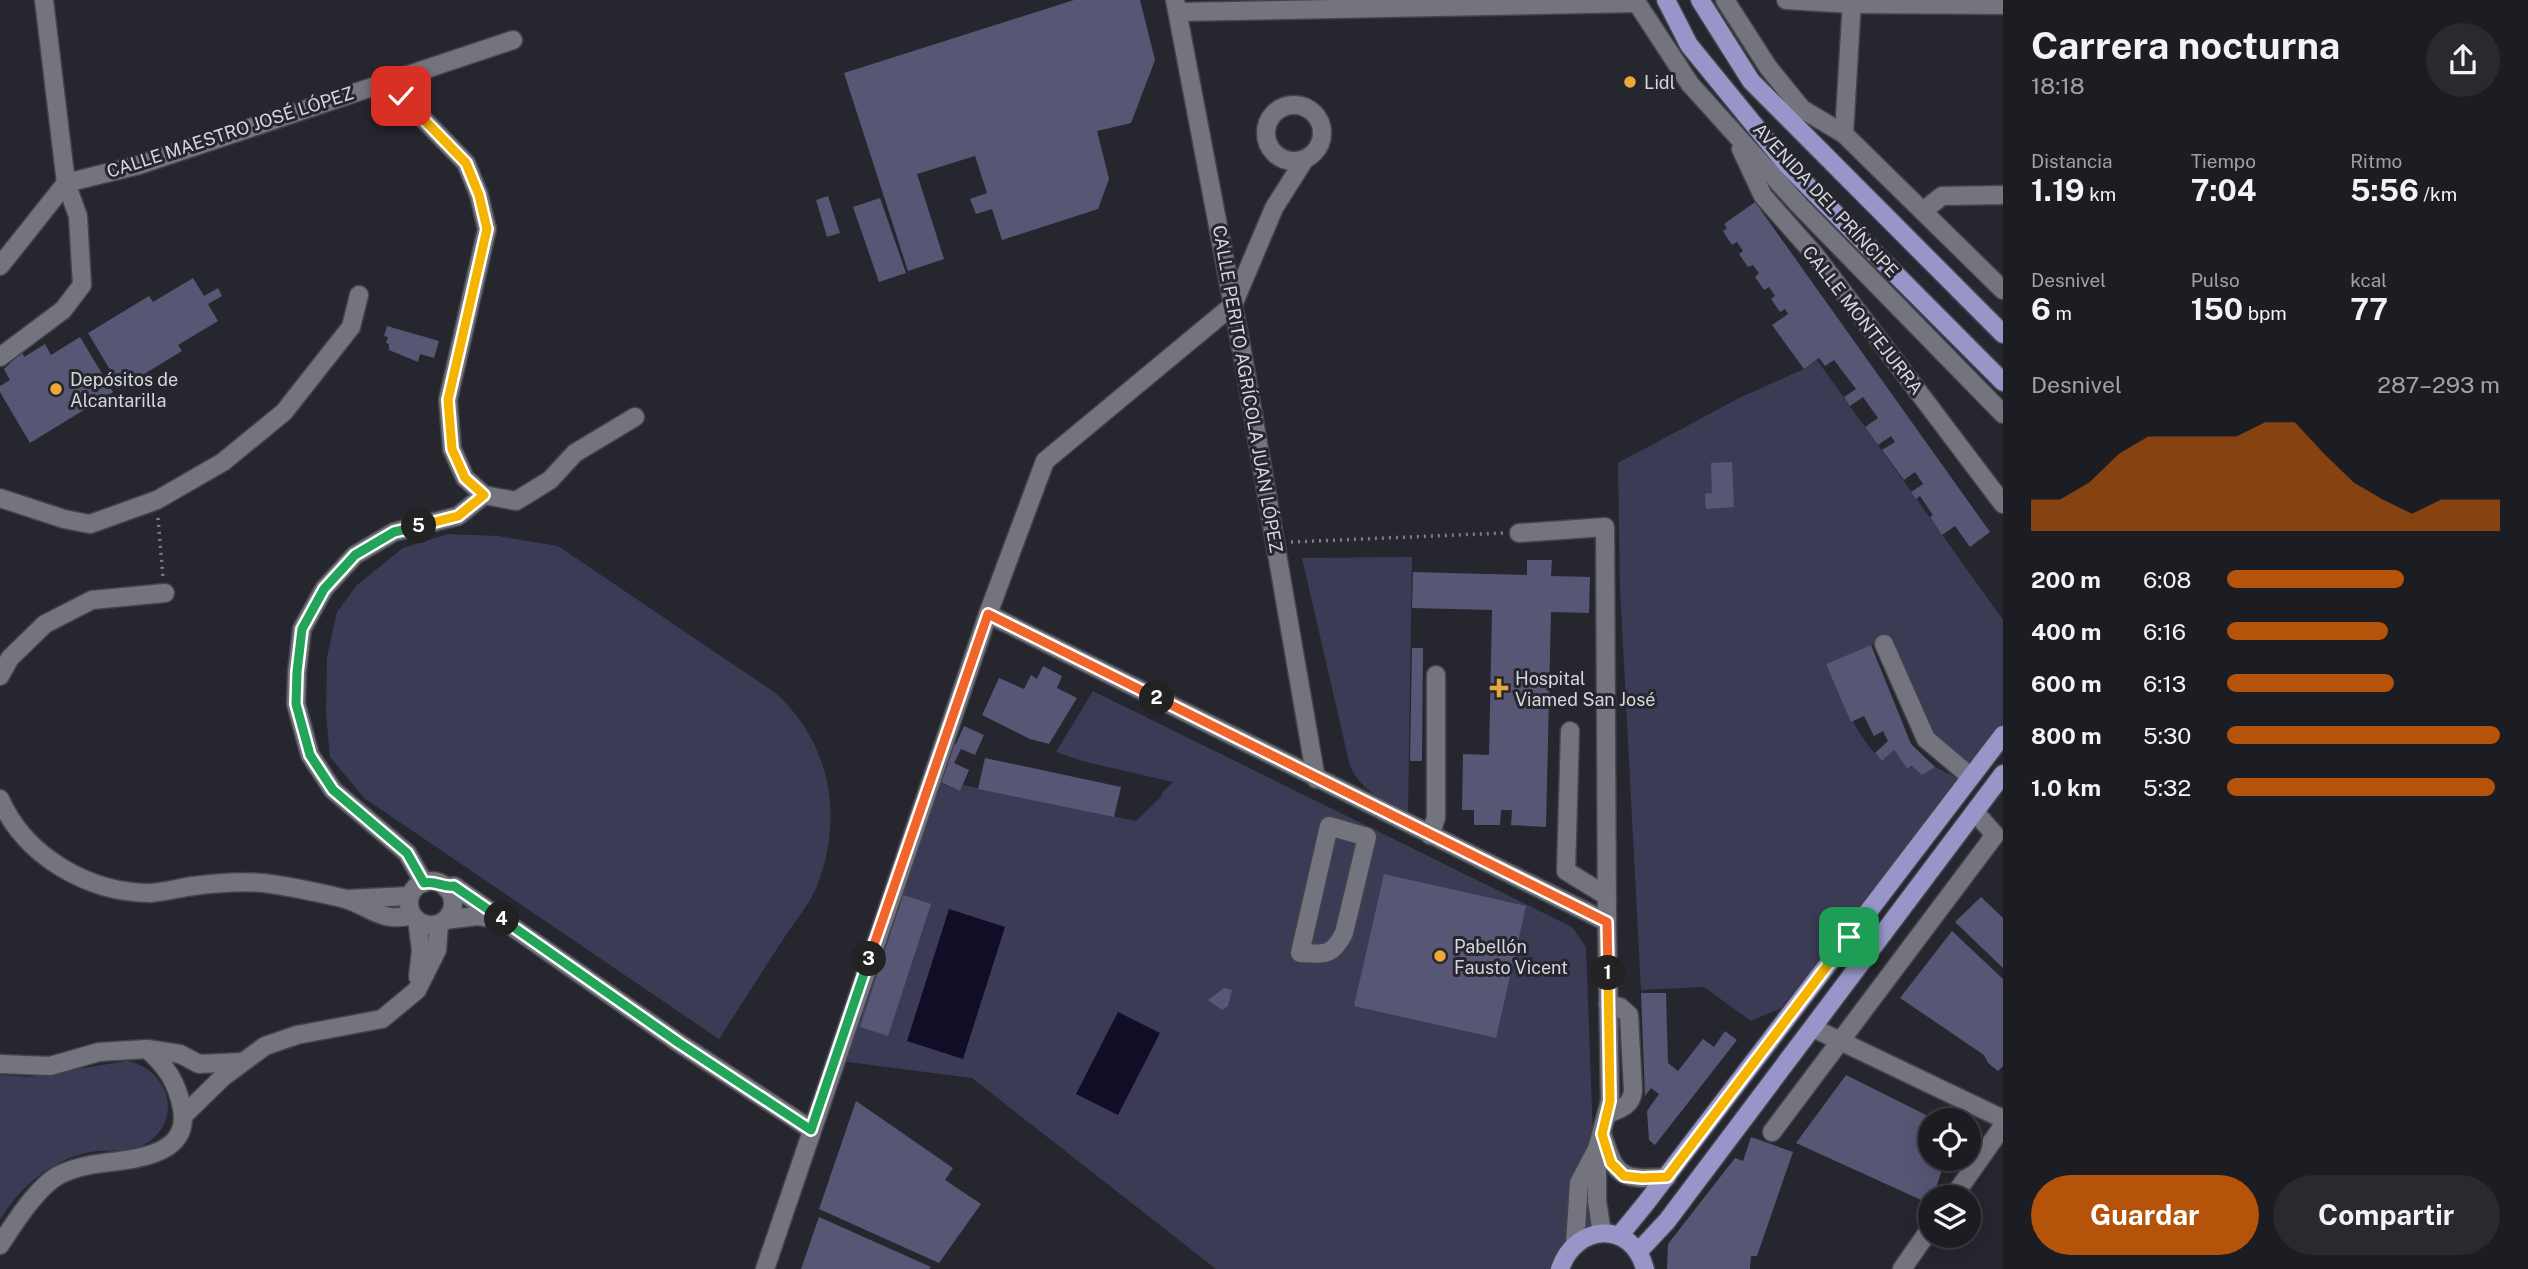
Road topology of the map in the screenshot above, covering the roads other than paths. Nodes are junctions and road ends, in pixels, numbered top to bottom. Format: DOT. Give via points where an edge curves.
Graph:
graph roads {
  1 [pos="44,0"];
  2 [pos="1665,0"];
  3 [pos="1700,0"];
  4 [pos="1725,0"];
  5 [pos="1786,0"];
  6 [pos="1636,1"];
  7 [pos="1852,2"];
  8 [pos="1415,4"];
  9 [pos="2003,5"];
  10 [pos="1177,6"];
  11 [pos="513,40"];
  12 [pos="391,79"];
  13 [pos="1732,130"];
  14 [pos="1844,134"];
  15 [pos="1305,159"];
  16 [pos="66,183"];
  17 [pos="2003,195"];
  18 [pos="1923,211"];
  19 [pos="0,266"];
  20 [pos="2003,289"];
  21 [pos="359,295"];
  22 [pos="1233,305"];
  23 [pos="2003,334"];
  24 [pos="0,357"];
  25 [pos="2003,382"];
  26 [pos="2003,414"];
  27 [pos="635,417"];
  28 [pos="484,495"];
  29 [pos="0,498"];
  30 [pos="2003,504"];
  31 [pos="1519,533"];
  32 [pos="165,593"];
  33 [pos="988,614"];
  34 [pos="1884,644"];
  35 [pos="1436,675"];
  36 [pos="0,676"];
  37 [pos="1570,731"];
  38 [pos="2003,735"];
  39 [pos="2003,774"];
  40 [pos="1971,778"];
  41 [pos="1316,779"];
  42 [pos="0,799"];
  43 [pos="1359,800"];
  44 [pos="1975,812"];
  45 [pos="1350,830"];
  46 [pos="1430,835"];
  47 [pos="424,883"];
  48 [pos="446,888"];
  49 [pos="409,896"];
  50 [pos="1607,896"];
  51 [pos="345,899"];
  52 [pos="415,918"];
  53 [pos="503,919"];
  54 [pos="442,922"];
  55 [pos="1607,922"];
  56 [pos="418,984"];
  57 [pos="1813,1028"];
  58 [pos="1840,1041"];
  59 [pos="147,1049"];
  60 [pos="242,1062"];
  61 [pos="0,1064"];
  62 [pos="183,1116"];
  63 [pos="2003,1119"];
  64 [pos="2003,1126"];
  65 [pos="811,1130"];
  66 [pos="1772,1132"];
  67 [pos="1600,1141"];
  68 [pos="1667,1177"];
  69 [pos="1961,1185"];
  70 [pos="1610,1235"];
  71 [pos="1575,1244"];
  72 [pos="0,1245"];
  73 [pos="1918,1246"];
  74 [pos="1642,1261"];
  75 [pos="765,1269"];
  76 [pos="1560,1269"];
  77 [pos="1902,1269"];
  1 -- 16 [label="street"];
  2 -- 25 [label="main road, AVENIDA DEL PRÍNCIPE" via="1689,45 1787,165"];
  3 -- 23 [label="main road, AVENIDA DEL PRÍNCIPE" via="1751,81"];
  4 -- 14 [label="street" via="1768,67 1802,109"];
  5 -- 7 [label="street"];
  6 -- 8 [label="street"];
  6 -- 13 [label="street, AVENIDA DEL PRÍNCIPE" via="1690,84"];
  7 -- 9 [label="street"];
  7 -- 14 [label="street"];
  8 -- 10 [label="street"];
  10 -- 22 [label="street, CALLE PERITO AGRÍCOLA JUAN LÓPEZ"];
  11 -- 12 [label="street, CALLE MAESTRO JOSÉ LÓPEZ"];
  12 -- 16 [label="street, CALLE MAESTRO JOSÉ LÓPEZ" via="139,165"];
  12 -- 28 [label="street" via="401,96 466,163 487,229 448,400 452,449 465,478"];
  13 -- 26 [label="street, AVENIDA DEL PRÍNCIPE"];
  13 -- 30 [label="street, CALLE MONTEJURRA" via="1763,196 1815,255"];
  14 -- 18 [label="street"];
  15 -- 22 [label="street" via="1275,208"];
  16 -- 19 [label="street"];
  16 -- 24 [label="street" via="78,216 82,285 63,310"];
  17 -- 18 [label="street" via="1942,196"];
  18 -- 20 [label="street"];
  21 -- 29 [label="street" via="351,327 284,412 223,462 156,500 90,524"];
  22 -- 33 [label="street" via="1045,461"];
  22 -- 41 [label="street, CALLE PERITO AGRÍCOLA JUAN LÓPEZ"];
  27 -- 28 [label="street" via="575,453 550,480 516,501"];
  28 -- 47 [label="street" via="458,516 394,532 355,555 324,589 302,629 296,704 310,755 333,790 407,853"];
  31 -- 50 [label="street" via="1605,527"];
  32 -- 36 [label="street" via="92,600 45,624 10,658"];
  33 -- 41 [label="street"];
  33 -- 65 [label="street"];
  34 -- 40 [label="street" via="1926,739"];
  35 -- 46 [label="street" via="1436,818"];
  37 -- 50 [label="street" via="1566,871"];
  38 -- 40 [label="main road"];
  39 -- 44 [label="main road"];
  40 -- 68 [label="main road"];
  41 -- 43 [label="street"];
  42 -- 51 [label="street" via="10,822 46,859 110,887 151,892 206,884 262,883"];
  43 -- 45 [label="street"];
  43 -- 46 [label="street"];
  44 -- 57 [label="main road"];
  44 -- 58 [label="street" via="1995,835"];
  45 -- 45 [label="street" via="1329,826 1300,953 1326,954 1337,947 1343,933 1367,837"];
  46 -- 55 [label="street"];
  47 -- 48 [label="street"];
  47 -- 49 [label="street"];
  48 -- 53 [label="street" via="454,886"];
  48 -- 54 [label="street" via="452,900 450,914"];
  49 -- 51 [label="street"];
  49 -- 52 [label="street"];
  50 -- 55 [label="street"];
  51 -- 52 [label="street" via="385,917"];
  52 -- 54 [label="street" via="431,925"];
  52 -- 56 [label="street" via="421,950"];
  53 -- 54 [label="street" via="477,916"];
  53 -- 65 [label="street"];
  54 -- 56 [label="street" via="437,950"];
  55 -- 67 [label="street" via="1610,1101"];
  56 -- 60 [label="street" via="417,990 382,1019 297,1035 265,1046"];
  57 -- 58 [label="street"];
  57 -- 74 [label="main road"];
  58 -- 63 [label="street"];
  58 -- 66 [label="street"];
  59 -- 60 [label="street" via="180,1054 199,1065"];
  59 -- 61 [label="street" via="99,1052 50,1066"];
  59 -- 62 [label="street" via="171,1074"];
  60 -- 62 [label="street"];
  62 -- 72 [label="street" via="175,1139 152,1156 89,1165 57,1176 23,1209"];
  64 -- 69 [label="street"];
  65 -- 75 [label="street"];
  67 -- 68 [label="street" via="1624,1176"];
  67 -- 70 [label="street" via="1597,1201"];
  67 -- 71 [label="street" via="1579,1184"];
  68 -- 70 [label="main road"];
  70 -- 71 [label="main road" via="1587,1236"];
  70 -- 74 [label="main road"];
  71 -- 76 [label="main road"];
  73 -- 77 [label="street"];
}
